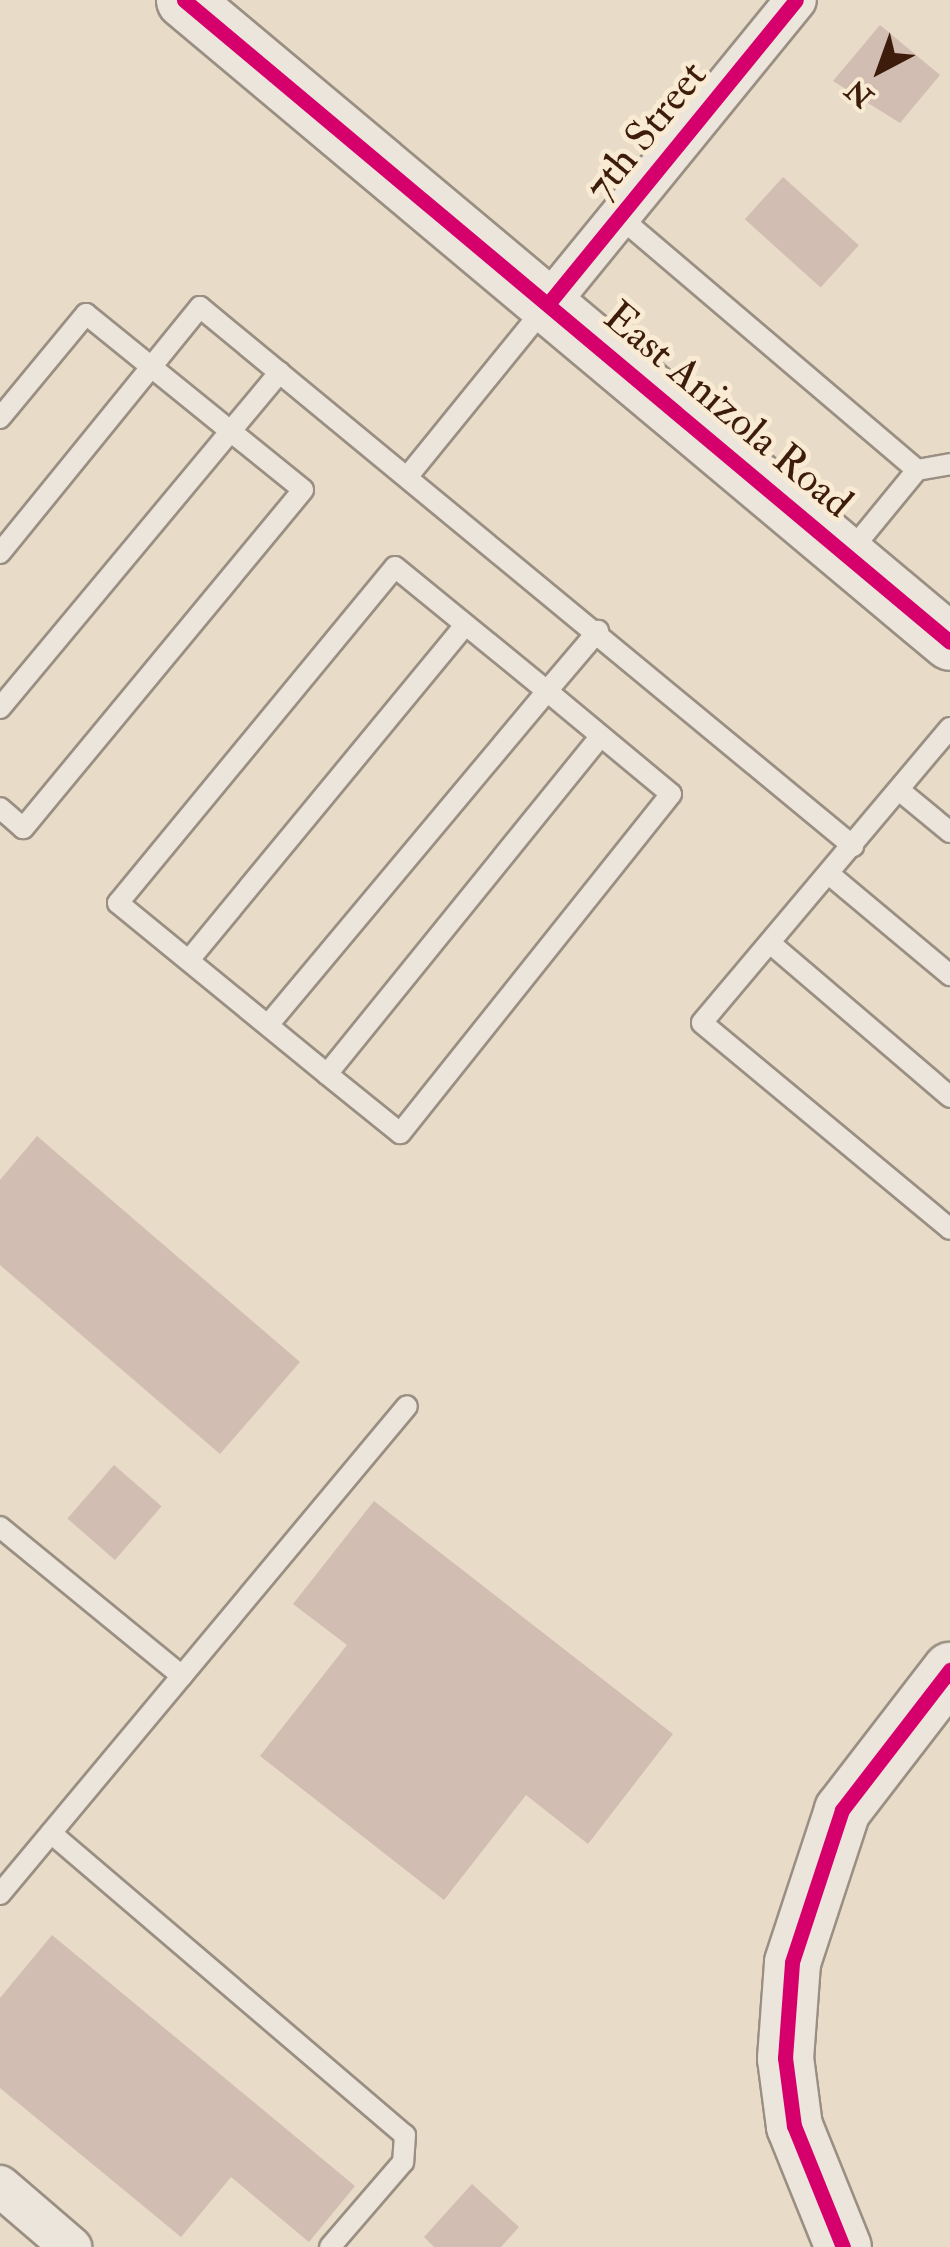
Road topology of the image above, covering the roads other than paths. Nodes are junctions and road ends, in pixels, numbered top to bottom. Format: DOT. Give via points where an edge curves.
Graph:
graph roads {
  1 [pos="184,0"];
  2 [pos="796,0"];
  3 [pos="621,218"];
  4 [pos="548,304"];
  5 [pos="152,367"];
  6 [pos="280,372"];
  7 [pos="0,418"];
  8 [pos="231,430"];
  9 [pos="950,464"];
  10 [pos="916,470"];
  11 [pos="408,476"];
  12 [pos="0,554"];
  13 [pos="847,556"];
  14 [pos="466,624"];
  15 [pos="598,631"];
  16 [pos="950,642"];
  17 [pos="547,691"];
  18 [pos="0,708"];
  19 [pos="950,728"];
  20 [pos="602,736"];
  21 [pos="899,790"];
  22 [pos="0,808"];
  23 [pos="950,832"];
  24 [pos="853,846"];
  25 [pos="829,874"];
  26 [pos="770,943"];
  27 [pos="189,960"];
  28 [pos="950,975"];
  29 [pos="268,1025"];
  30 [pos="327,1074"];
  31 [pos="950,1097"];
  32 [pos="950,1229"];
  33 [pos="407,1406"];
  34 [pos="0,1527"];
  35 [pos="950,1670"];
  36 [pos="182,1676"];
  37 [pos="51,1833"];
  38 [pos="0,1894"];
  39 [pos="0,2186"];
  40 [pos="71,2247"];
  41 [pos="330,2247"];
  42 [pos="843,2247"];
  1 -- 4 [label="street, East Anizola Road"];
  2 -- 3 [label="street, 7th Street"];
  3 -- 4 [label="street, 7th Street"];
  3 -- 10 [label="lane"];
  4 -- 11 [label="lane"];
  4 -- 13 [label="street, East Anizola Road"];
  5 -- 6 [label="lane" via="200,307"];
  5 -- 7 [label="lane" via="86,314"];
  5 -- 8 [label="lane"];
  5 -- 12 [label="lane"];
  6 -- 8 [label="lane"];
  6 -- 11 [label="lane"];
  8 -- 18 [label="lane"];
  8 -- 22 [label="lane" via="303,490 22,828"];
  9 -- 10 [label="lane"];
  10 -- 13 [label="lane"];
  11 -- 15 [label="lane"];
  13 -- 16 [label="street, East Anizola Road"];
  14 -- 17 [label="lane"];
  14 -- 27 [label="lane"];
  14 -- 27 [label="lane" via="395,567 118,902"];
  15 -- 17 [label="lane"];
  15 -- 24 [label="lane"];
  17 -- 20 [label="lane"];
  17 -- 29 [label="lane"];
  19 -- 21 [label="lane"];
  20 -- 30 [label="lane"];
  20 -- 30 [label="lane" via="671,794 400,1133"];
  21 -- 23 [label="lane"];
  21 -- 24 [label="lane"];
  24 -- 25 [label="lane"];
  25 -- 26 [label="lane"];
  25 -- 28 [label="lane"];
  26 -- 31 [label="lane"];
  26 -- 32 [label="lane" via="702,1023"];
  27 -- 29 [label="lane"];
  29 -- 30 [label="lane"];
  33 -- 36 [label="lane"];
  34 -- 36 [label="lane"];
  35 -- 42 [label="street" via="869,1770 822,1853 787,2008 794,2126"];
  36 -- 37 [label="lane"];
  37 -- 38 [label="lane"];
  37 -- 41 [label="lane" via="406,2135 403,2162"];
  39 -- 40 [label="street"];
}
